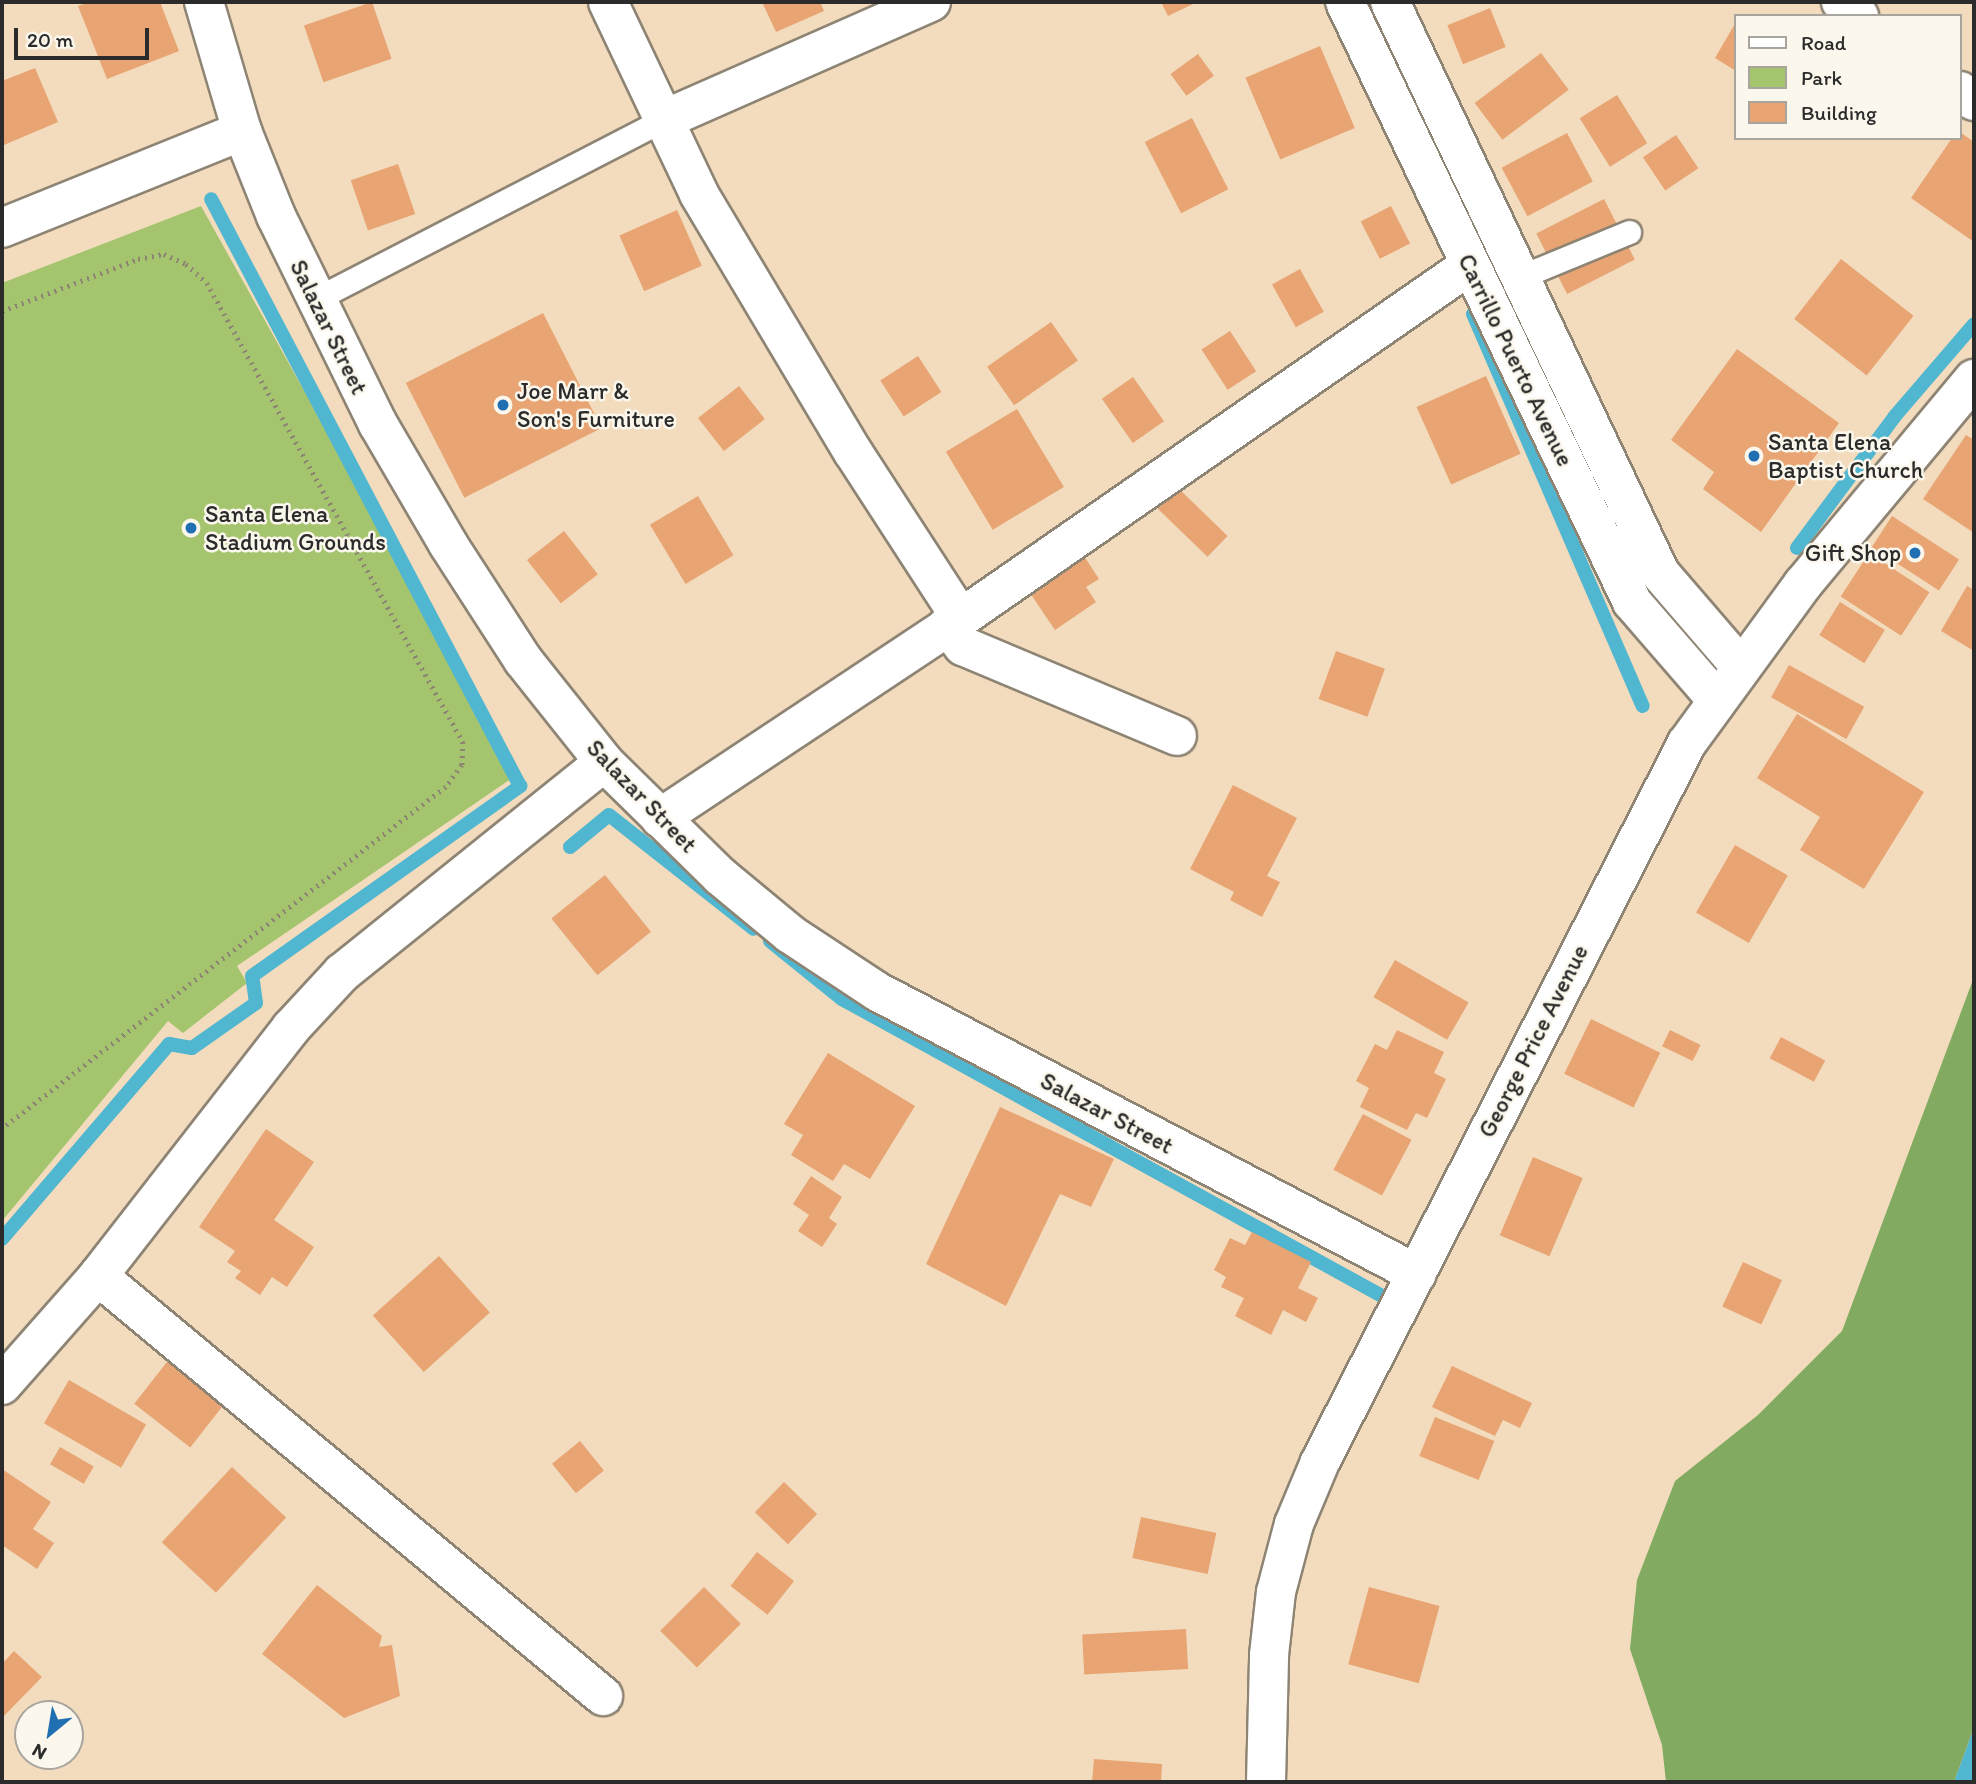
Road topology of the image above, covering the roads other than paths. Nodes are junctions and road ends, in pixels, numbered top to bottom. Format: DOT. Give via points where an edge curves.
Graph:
graph roads {
  1 [pos="204,2"];
  2 [pos="608,2"];
  3 [pos="931,2"];
  4 [pos="1345,2"];
  5 [pos="1390,2"];
  6 [pos="1841,2"];
  7 [pos="1856,14"];
  8 [pos="663,120"];
  9 [pos="242,131"];
  10 [pos="2,228"];
  11 [pos="1629,232"];
  12 [pos="1470,265"];
  13 [pos="1520,277"];
  14 [pos="314,300"];
  15 [pos="1974,379"];
  16 [pos="954,622"];
  17 [pos="1740,666"];
  18 [pos="1716,699"];
  19 [pos="1177,736"];
  20 [pos="604,762"];
  21 [pos="660,818"];
  22 [pos="1417,1274"];
  23 [pos="98,1276"];
  24 [pos="2,1385"];
  25 [pos="603,1696"];
  26 [pos="1266,1782"];
  1 -- 9 [label="street, Salazar Street"];
  2 -- 8 [label="street"];
  3 -- 8 [label="street"];
  4 -- 12 [label="street, Carrillo Puerto Avenue"];
  5 -- 13 [label="street, Carrillo Puerto Avenue"];
  6 -- 7 [label="street"];
  8 -- 14 [label="lane"];
  8 -- 16 [label="street" via="739,264"];
  9 -- 10 [label="street"];
  9 -- 14 [label="street, Salazar Street"];
  11 -- 13 [label="lane"];
  12 -- 16 [label="street"];
  12 -- 18 [label="street, Carrillo Puerto Avenue" via="1632,602"];
  13 -- 17 [label="street, Carrillo Puerto Avenue" via="1660,573"];
  14 -- 20 [label="street, Salazar Street" via="448,544 523,660"];
  15 -- 17 [label="street, George Price Avenue"];
  16 -- 19 [label="street" via="963,646"];
  16 -- 21 [label="street"];
  17 -- 18 [label="street, George Price Avenue"];
  18 -- 22 [label="street, George Price Avenue" via="1656,796"];
  20 -- 21 [label="street, Salazar Street"];
  20 -- 23 [label="street" via="342,973 290,1028"];
  21 -- 22 [label="street, Salazar Street" via="790,934 877,992"];
  22 -- 26 [label="street, George Price Avenue" via="1320,1462 1294,1524 1276,1592 1269,1654"];
  23 -- 24 [label="street"];
  23 -- 25 [label="street"];
}
